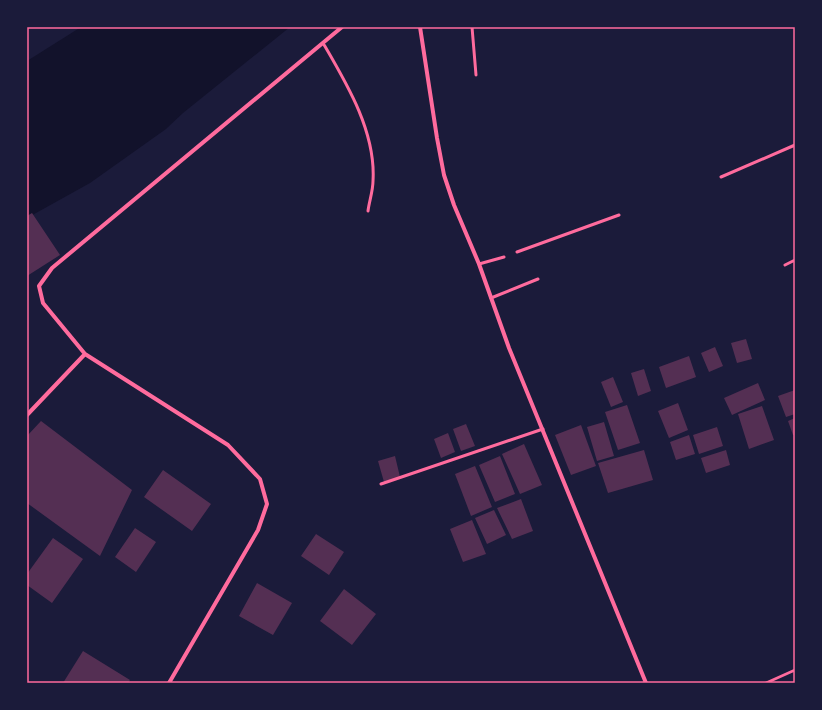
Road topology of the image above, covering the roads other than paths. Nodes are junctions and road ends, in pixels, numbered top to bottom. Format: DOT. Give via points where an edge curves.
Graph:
graph roads {
  1 [pos="342,27"];
  2 [pos="420,27"];
  3 [pos="472,27"];
  4 [pos="323,43"];
  5 [pos="476,75"];
  6 [pos="795,145"];
  7 [pos="722,177"];
  8 [pos="368,212"];
  9 [pos="619,215"];
  10 [pos="517,252"];
  11 [pos="504,257"];
  12 [pos="795,260"];
  13 [pos="479,264"];
  14 [pos="785,264"];
  15 [pos="538,279"];
  16 [pos="491,298"];
  17 [pos="85,354"];
  18 [pos="27,415"];
  19 [pos="543,429"];
  20 [pos="381,484"];
  21 [pos="169,683"];
  22 [pos="646,683"];
  1 -- 4 [label="street"];
  2 -- 13 [label="street" via="444,175"];
  3 -- 5 [label="lane"];
  4 -- 8 [label="lane" via="347,84 369,138 373,180"];
  4 -- 17 [label="street" via="52,268 39,286 43,303"];
  6 -- 7 [label="lane"];
  9 -- 10 [label="lane"];
  11 -- 13 [label="lane"];
  12 -- 14 [label="lane"];
  13 -- 16 [label="street"];
  15 -- 16 [label="lane"];
  16 -- 19 [label="street"];
  17 -- 18 [label="street"];
  17 -- 21 [label="street" via="228,445 260,479 267,504 258,530"];
  19 -- 20 [label="lane"];
  19 -- 22 [label="street"];
}
